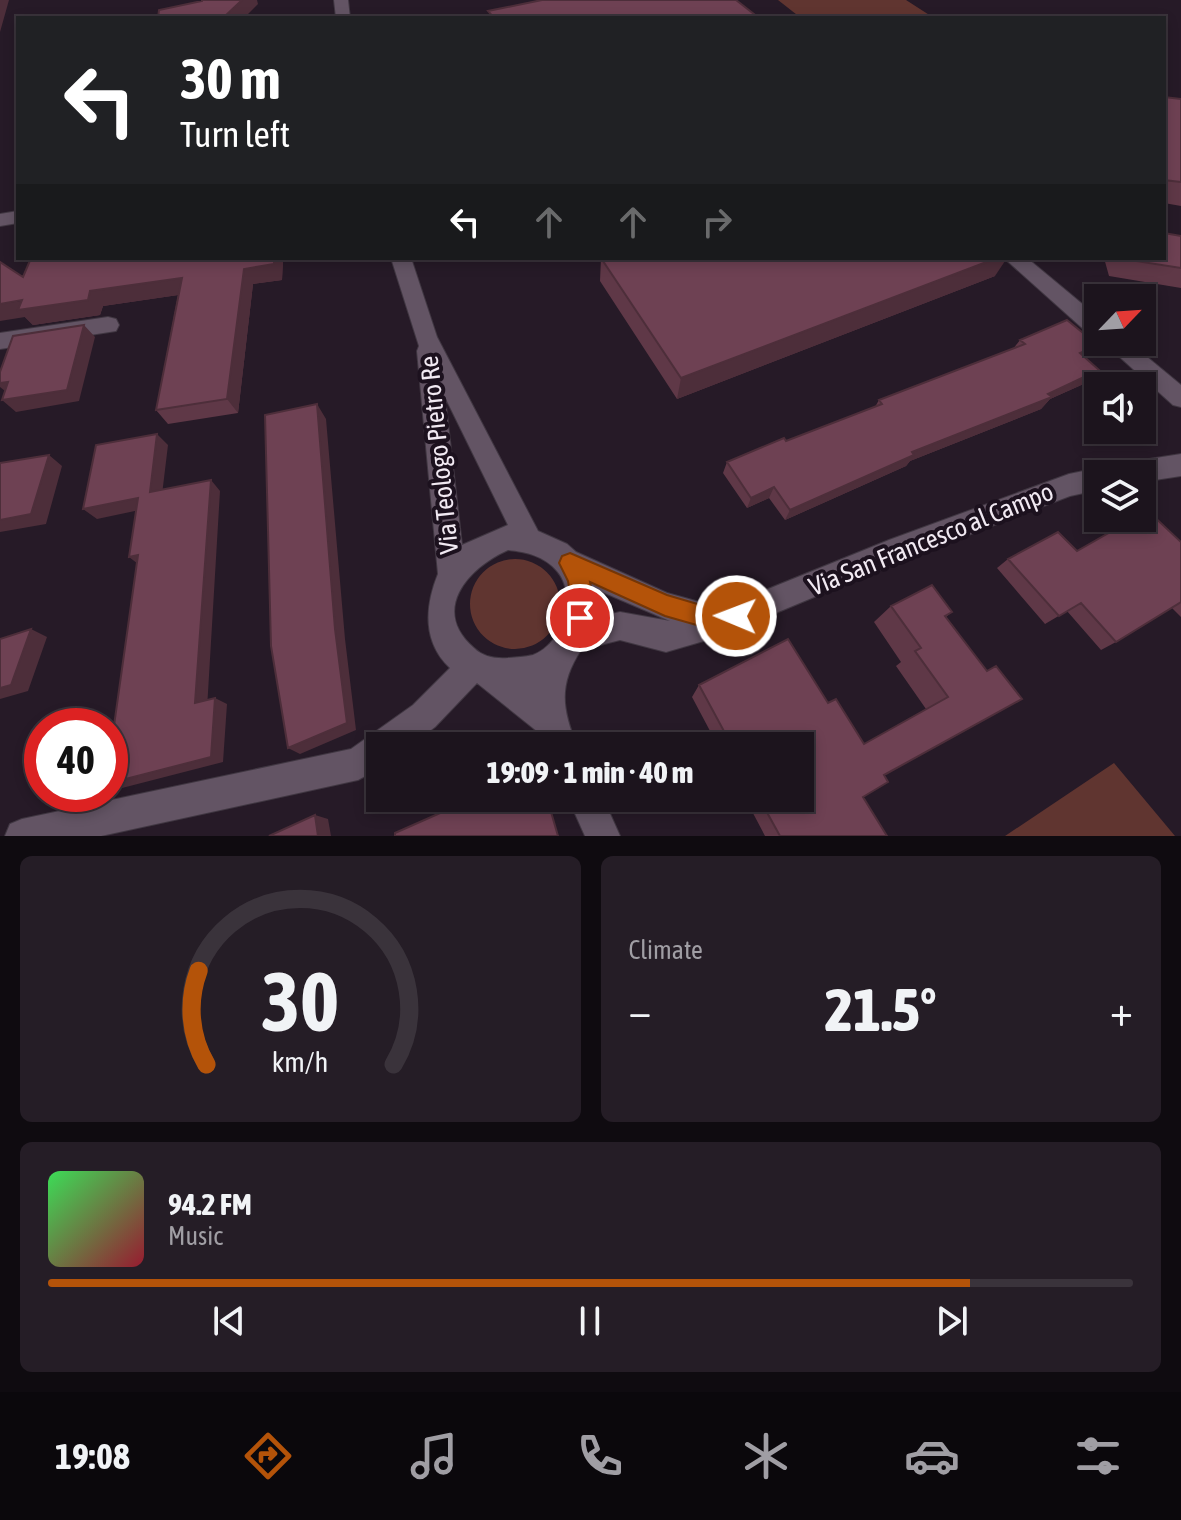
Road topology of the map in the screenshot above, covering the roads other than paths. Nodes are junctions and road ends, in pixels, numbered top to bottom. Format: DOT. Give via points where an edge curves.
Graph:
graph roads {
  1 [pos="402,260"];
  2 [pos="1016,260"];
  3 [pos="1084,317"];
  4 [pos="108,325"];
  5 [pos="426,337"];
  6 [pos="0,341"];
  7 [pos="1131,356"];
  8 [pos="1181,398"];
  9 [pos="1181,465"];
  10 [pos="1156,469"];
  11 [pos="1084,483"];
  12 [pos="528,538"];
  13 [pos="570,563"];
  14 [pos="451,572"];
  15 [pos="721,622"];
  16 [pos="567,645"];
  17 [pos="480,671"];
  18 [pos="402,732"];
  19 [pos="554,732"];
  20 [pos="555,732"];
  21 [pos="366,758"];
  22 [pos="592,812"];
  23 [pos="22,836"];
  24 [pos="603,836"];
  1 -- 5 [label="street, Via Teologo Pietro Re"];
  2 -- 3 [label="street"];
  4 -- 6 [label="street"];
  5 -- 12 [label="street, Via Teologo Pietro Re"];
  5 -- 14 [label="street, Via Teologo Pietro Re"];
  7 -- 8 [label="street"];
  9 -- 10 [label="street"];
  11 -- 15 [label="street, Via San Francesco al Campo"];
  12 -- 13 [label="street" via="551,547"];
  12 -- 14 [label="street" via="485,543"];
  13 -- 15 [label="street" via="665,606"];
  13 -- 16 [label="street" via="582,598 580,618"];
  14 -- 17 [label="street" via="441,603 444,635 455,654"];
  15 -- 16 [label="street, Via San Francesco al Campo" via="666,637 620,626"];
  16 -- 17 [label="street" via="539,669 514,676"];
  16 -- 20 [label="street" via="549,692"];
  17 -- 18 [label="street"];
  17 -- 19 [label="street"];
  21 -- 23 [label="street"];
  22 -- 24 [label="street"];
}
